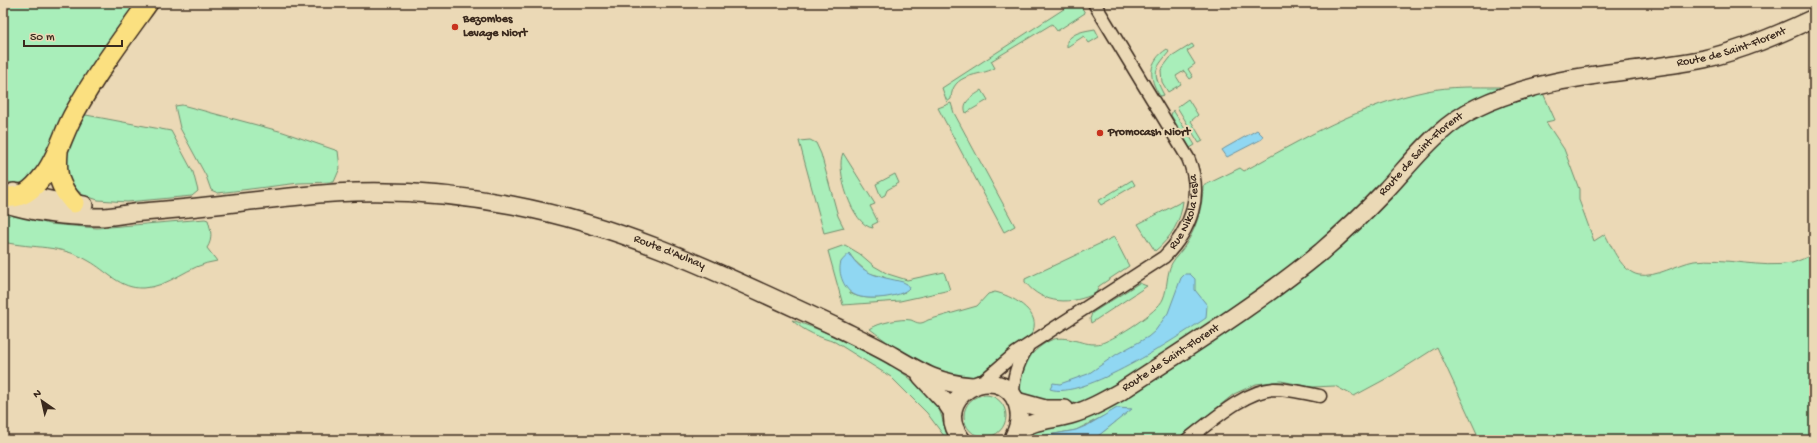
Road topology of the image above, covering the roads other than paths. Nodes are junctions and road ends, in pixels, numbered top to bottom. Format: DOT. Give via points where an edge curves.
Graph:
graph roads {
  1 [pos="148,3"];
  2 [pos="1094,3"];
  3 [pos="1814,18"];
  4 [pos="58,150"];
  5 [pos="3,188"];
  6 [pos="25,194"];
  7 [pos="3,196"];
  8 [pos="3,203"];
  9 [pos="74,203"];
  10 [pos="130,214"];
  11 [pos="1028,347"];
  12 [pos="915,370"];
  13 [pos="977,385"];
  14 [pos="1320,396"];
  15 [pos="1014,399"];
  16 [pos="1086,409"];
  17 [pos="953,413"];
  18 [pos="1014,437"];
  19 [pos="962,440"];
  20 [pos="1187,440"];
  1 -- 4 [label="main road" via="92,84 74,114"];
  2 -- 11 [label="street, Rue Nikola Tesla" via="1188,158 1195,179 1194,205 1179,241 1164,257"];
  3 -- 16 [label="street, Route de Saint-Florent" via="1728,53 1580,77 1523,90 1478,107 1449,124 1360,216 1294,273 1264,296 1120,392"];
  4 -- 6 [label="main road" via="44,175"];
  4 -- 9 [label="main road" via="58,176 66,194"];
  5 -- 6 [label="street"];
  6 -- 7 [label="main road" via="11,198"];
  6 -- 9 [label="street"];
  8 -- 10 [label="street, Route d'Aulnay" via="63,214 105,217"];
  9 -- 10 [label="street"];
  10 -- 12 [label="street, Route d'Aulnay" via="302,195 356,192 476,199 546,212 626,235 699,264 853,335"];
  11 -- 13 [label="street, Rue Nikola Tesla"];
  11 -- 15 [label="street, Rue Nikola Tesla" via="1015,372"];
  12 -- 13 [label="street, Route d'Aulnay" via="950,383"];
  12 -- 17 [label="street, Route d'Aulnay"];
  13 -- 15 [label="street, Route d'Aulnay" via="996,384 1008,391"];
  13 -- 17 [label="street" via="961,394"];
  14 -- 20 [label="street" via="1285,390 1264,391 1242,400"];
  15 -- 16 [label="street, Route de Saint-Florent" via="1045,409"];
  15 -- 18 [label="street" via="1020,416"];
  16 -- 18 [label="street, Route de Saint-Florent" via="1033,422"];
  17 -- 19 [label="street" via="954,425"];
}
